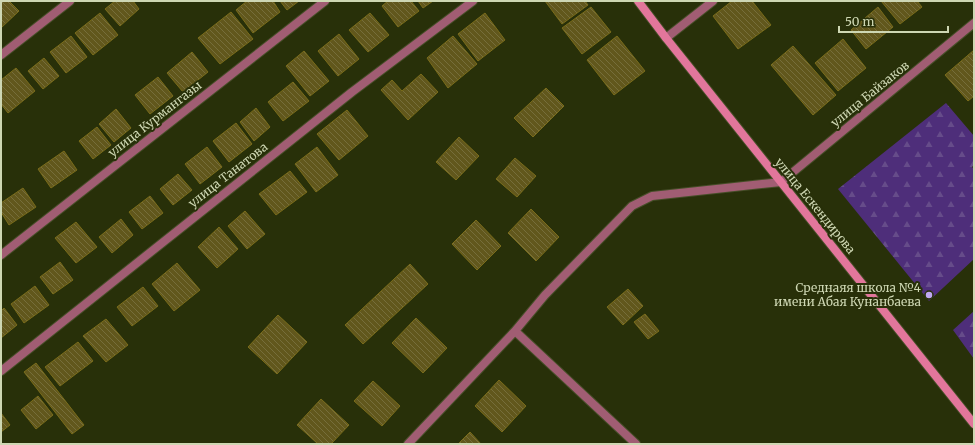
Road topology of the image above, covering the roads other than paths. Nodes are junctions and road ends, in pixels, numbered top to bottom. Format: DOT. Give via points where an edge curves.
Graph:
graph roads {
  1 [pos="70,1"];
  2 [pos="325,1"];
  3 [pos="473,1"];
  4 [pos="638,1"];
  5 [pos="713,1"];
  6 [pos="974,23"];
  7 [pos="666,38"];
  8 [pos="1,56"];
  9 [pos="780,182"];
  10 [pos="1,256"];
  11 [pos="515,331"];
  12 [pos="1,372"];
  13 [pos="974,424"];
  14 [pos="408,444"];
  15 [pos="636,444"];
  1 -- 8 [label="street"];
  2 -- 10 [label="street, улица Курмангазы"];
  3 -- 12 [label="street, улица Танатова" via="352,92"];
  4 -- 7 [label="street, улица Ескендирова"];
  5 -- 7 [label="street"];
  6 -- 9 [label="street, улица Байзаков"];
  7 -- 9 [label="street, улица Ескендирова"];
  9 -- 11 [label="street" via="652,196 632,206 545,295"];
  9 -- 13 [label="street, улица Ескендирова"];
  11 -- 14 [label="street"];
  11 -- 15 [label="street"];
}
